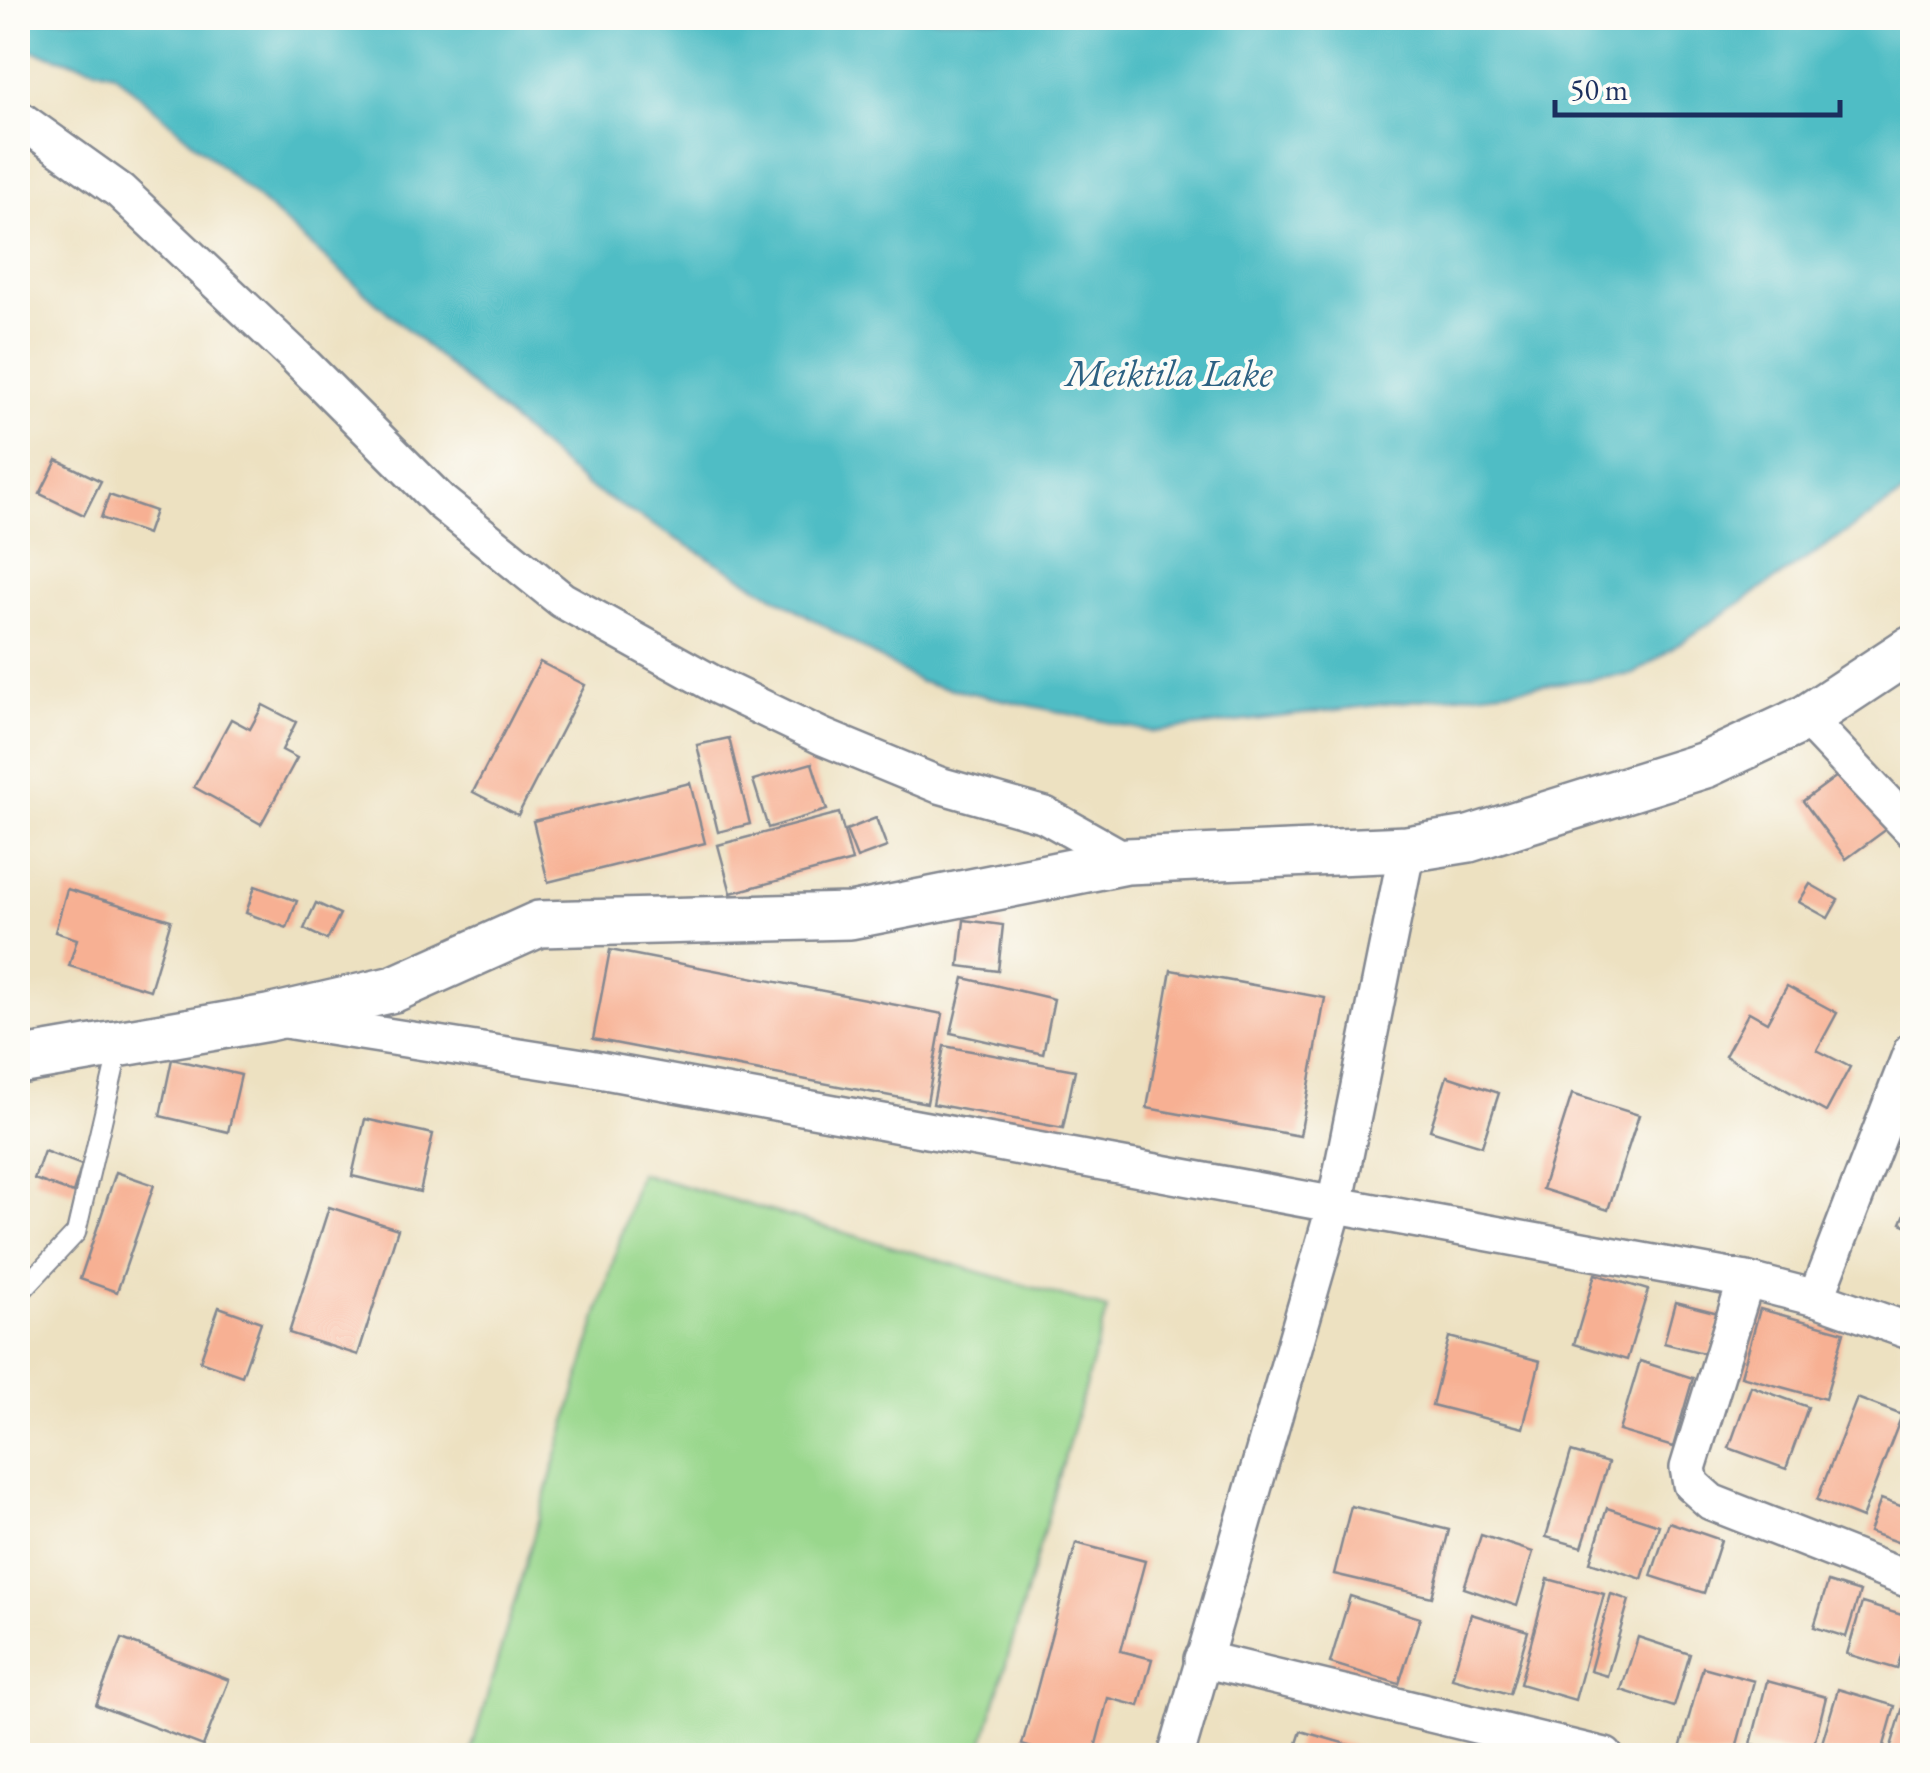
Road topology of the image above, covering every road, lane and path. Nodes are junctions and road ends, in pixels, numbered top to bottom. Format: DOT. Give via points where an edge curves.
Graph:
graph roads {
  1 [pos="18,118"];
  2 [pos="1912,648"];
  3 [pos="1806,718"];
  4 [pos="1912,830"];
  5 [pos="1407,849"];
  6 [pos="1128,861"];
  7 [pos="268,1018"];
  8 [pos="121,1040"];
  9 [pos="1912,1050"];
  10 [pos="18,1061"];
  11 [pos="1335,1205"];
  12 [pos="1746,1280"];
  13 [pos="18,1295"];
  14 [pos="1816,1298"];
  15 [pos="1912,1332"];
  16 [pos="1912,1580"];
  17 [pos="1202,1660"];
  18 [pos="1176,1756"];
  19 [pos="1604,1756"];
  1 -- 6 [label="street" via="120,191 441,502 562,600 823,737 939,785 1045,814"];
  2 -- 3 [label="street"];
  3 -- 4 [label="street"];
  3 -- 5 [label="street" via="1705,766 1620,795 1469,839"];
  5 -- 6 [label="street"];
  5 -- 11 [label="street"];
  6 -- 7 [label="street" via="850,916 540,924 394,989"];
  7 -- 8 [label="street"];
  7 -- 11 [label="street" via="583,1067"];
  8 -- 10 [label="street"];
  8 -- 13 [label="lane" via="76,1233"];
  9 -- 14 [label="street"];
  11 -- 12 [label="street"];
  11 -- 17 [label="street"];
  12 -- 14 [label="street"];
  12 -- 16 [label="street" via="1688,1468 1691,1484 1711,1502"];
  14 -- 15 [label="street"];
  17 -- 18 [label="street"];
  17 -- 19 [label="street"];
}
